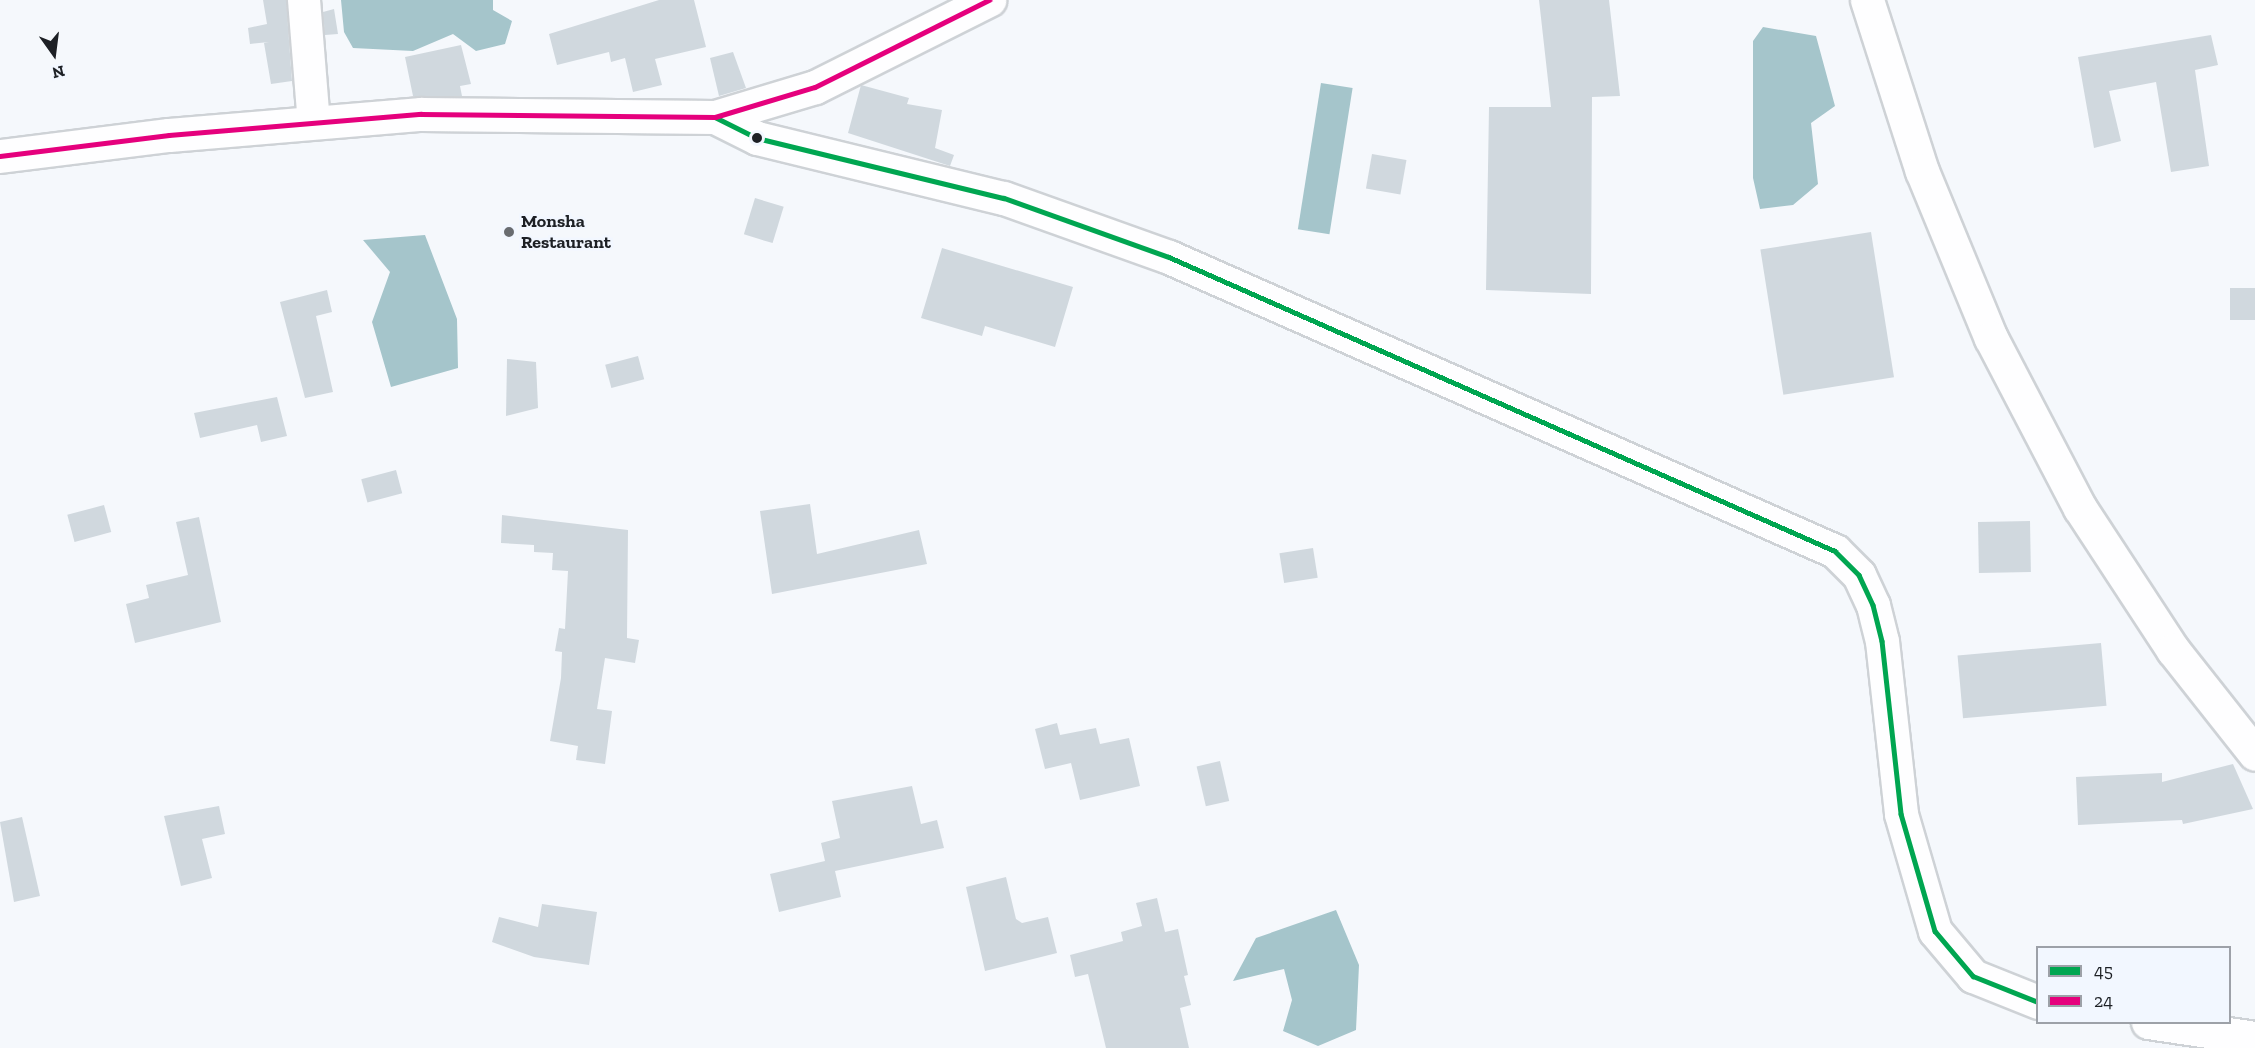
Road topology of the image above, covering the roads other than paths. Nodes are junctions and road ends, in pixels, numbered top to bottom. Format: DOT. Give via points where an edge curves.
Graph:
graph roads {
  1 [pos="304,0"];
  2 [pos="989,0"];
  3 [pos="1867,0"];
  4 [pos="715,117"];
  5 [pos="314,123"];
  6 [pos="0,156"];
  7 [pos="2255,754"];
  8 [pos="2036,1002"];
  9 [pos="2155,1024"];
  10 [pos="2255,1038"];
  1 -- 5 [label="street"];
  2 -- 4 [label="highway" via="863,67"];
  3 -- 7 [label="highway" via="1922,171 1991,338 2080,508 2173,650"];
  4 -- 5 [label="highway" via="421,114"];
  4 -- 8 [label="highway" via="757,138 1004,198 1169,256 1835,550 1859,575 1882,641 1900,814 1935,931 1973,976"];
  5 -- 6 [label="highway"];
  9 -- 10 [label="highway"];
}
